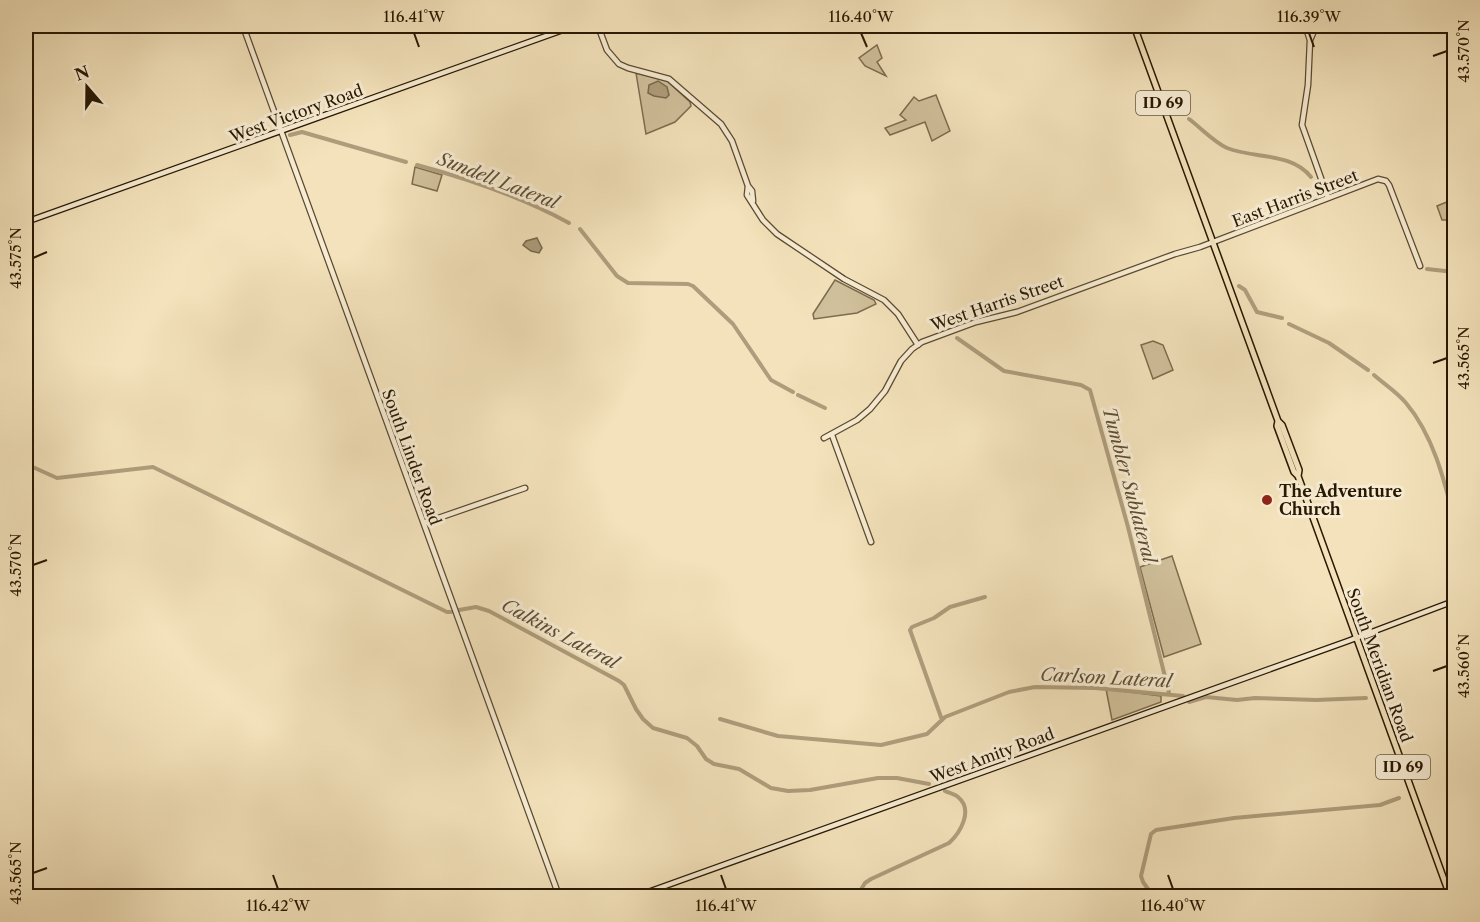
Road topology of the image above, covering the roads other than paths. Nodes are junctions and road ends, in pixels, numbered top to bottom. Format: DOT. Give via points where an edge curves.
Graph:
graph roads {
  1 [pos="243,26"];
  2 [pos="574,26"];
  3 [pos="598,26"];
  4 [pos="1134,26"];
  5 [pos="1308,26"];
  6 [pos="1314,26"];
  7 [pos="1310,39"];
  8 [pos="282,131"];
  9 [pos="1328,198"];
  10 [pos="26,222"];
  11 [pos="1213,242"];
  12 [pos="1420,266"];
  13 [pos="918,345"];
  14 [pos="832,435"];
  15 [pos="824,438"];
  16 [pos="525,488"];
  17 [pos="424,523"];
  18 [pos="871,542"];
  19 [pos="1455,601"];
  20 [pos="1356,638"];
  21 [pos="558,897"];
  22 [pos="637,897"];
  23 [pos="1450,897"];
  1 -- 8 [label="street, South Linder Road"];
  2 -- 8 [label="street, West Victory Road"];
  3 -- 13 [label="street" via="607,50 619,64 669,79 721,124 732,141 753,201 763,220 781,238 890,305"];
  4 -- 11 [label="main road, South Meridian Road / ID 69"];
  5 -- 7 [label="street"];
  6 -- 7 [label="street"];
  7 -- 9 [label="street" via="1302,125"];
  8 -- 10 [label="street, West Victory Road"];
  8 -- 17 [label="street, South Linder Road"];
  9 -- 11 [label="street, East Harris Street"];
  9 -- 12 [label="street, East Harris Street" via="1378,179 1386,181"];
  11 -- 13 [label="street, West Harris Street"];
  11 -- 20 [label="main road, South Meridian Road / ID 69"];
  13 -- 14 [label="street, West Harris Street" via="901,362 870,410"];
  14 -- 15 [label="street, West Harris Street"];
  14 -- 18 [label="street"];
  16 -- 17 [label="street"];
  17 -- 21 [label="street, South Linder Road"];
  19 -- 20 [label="street, West Amity Road"];
  20 -- 22 [label="street, West Amity Road"];
  20 -- 23 [label="main road, South Meridian Road / ID 69"];
}
